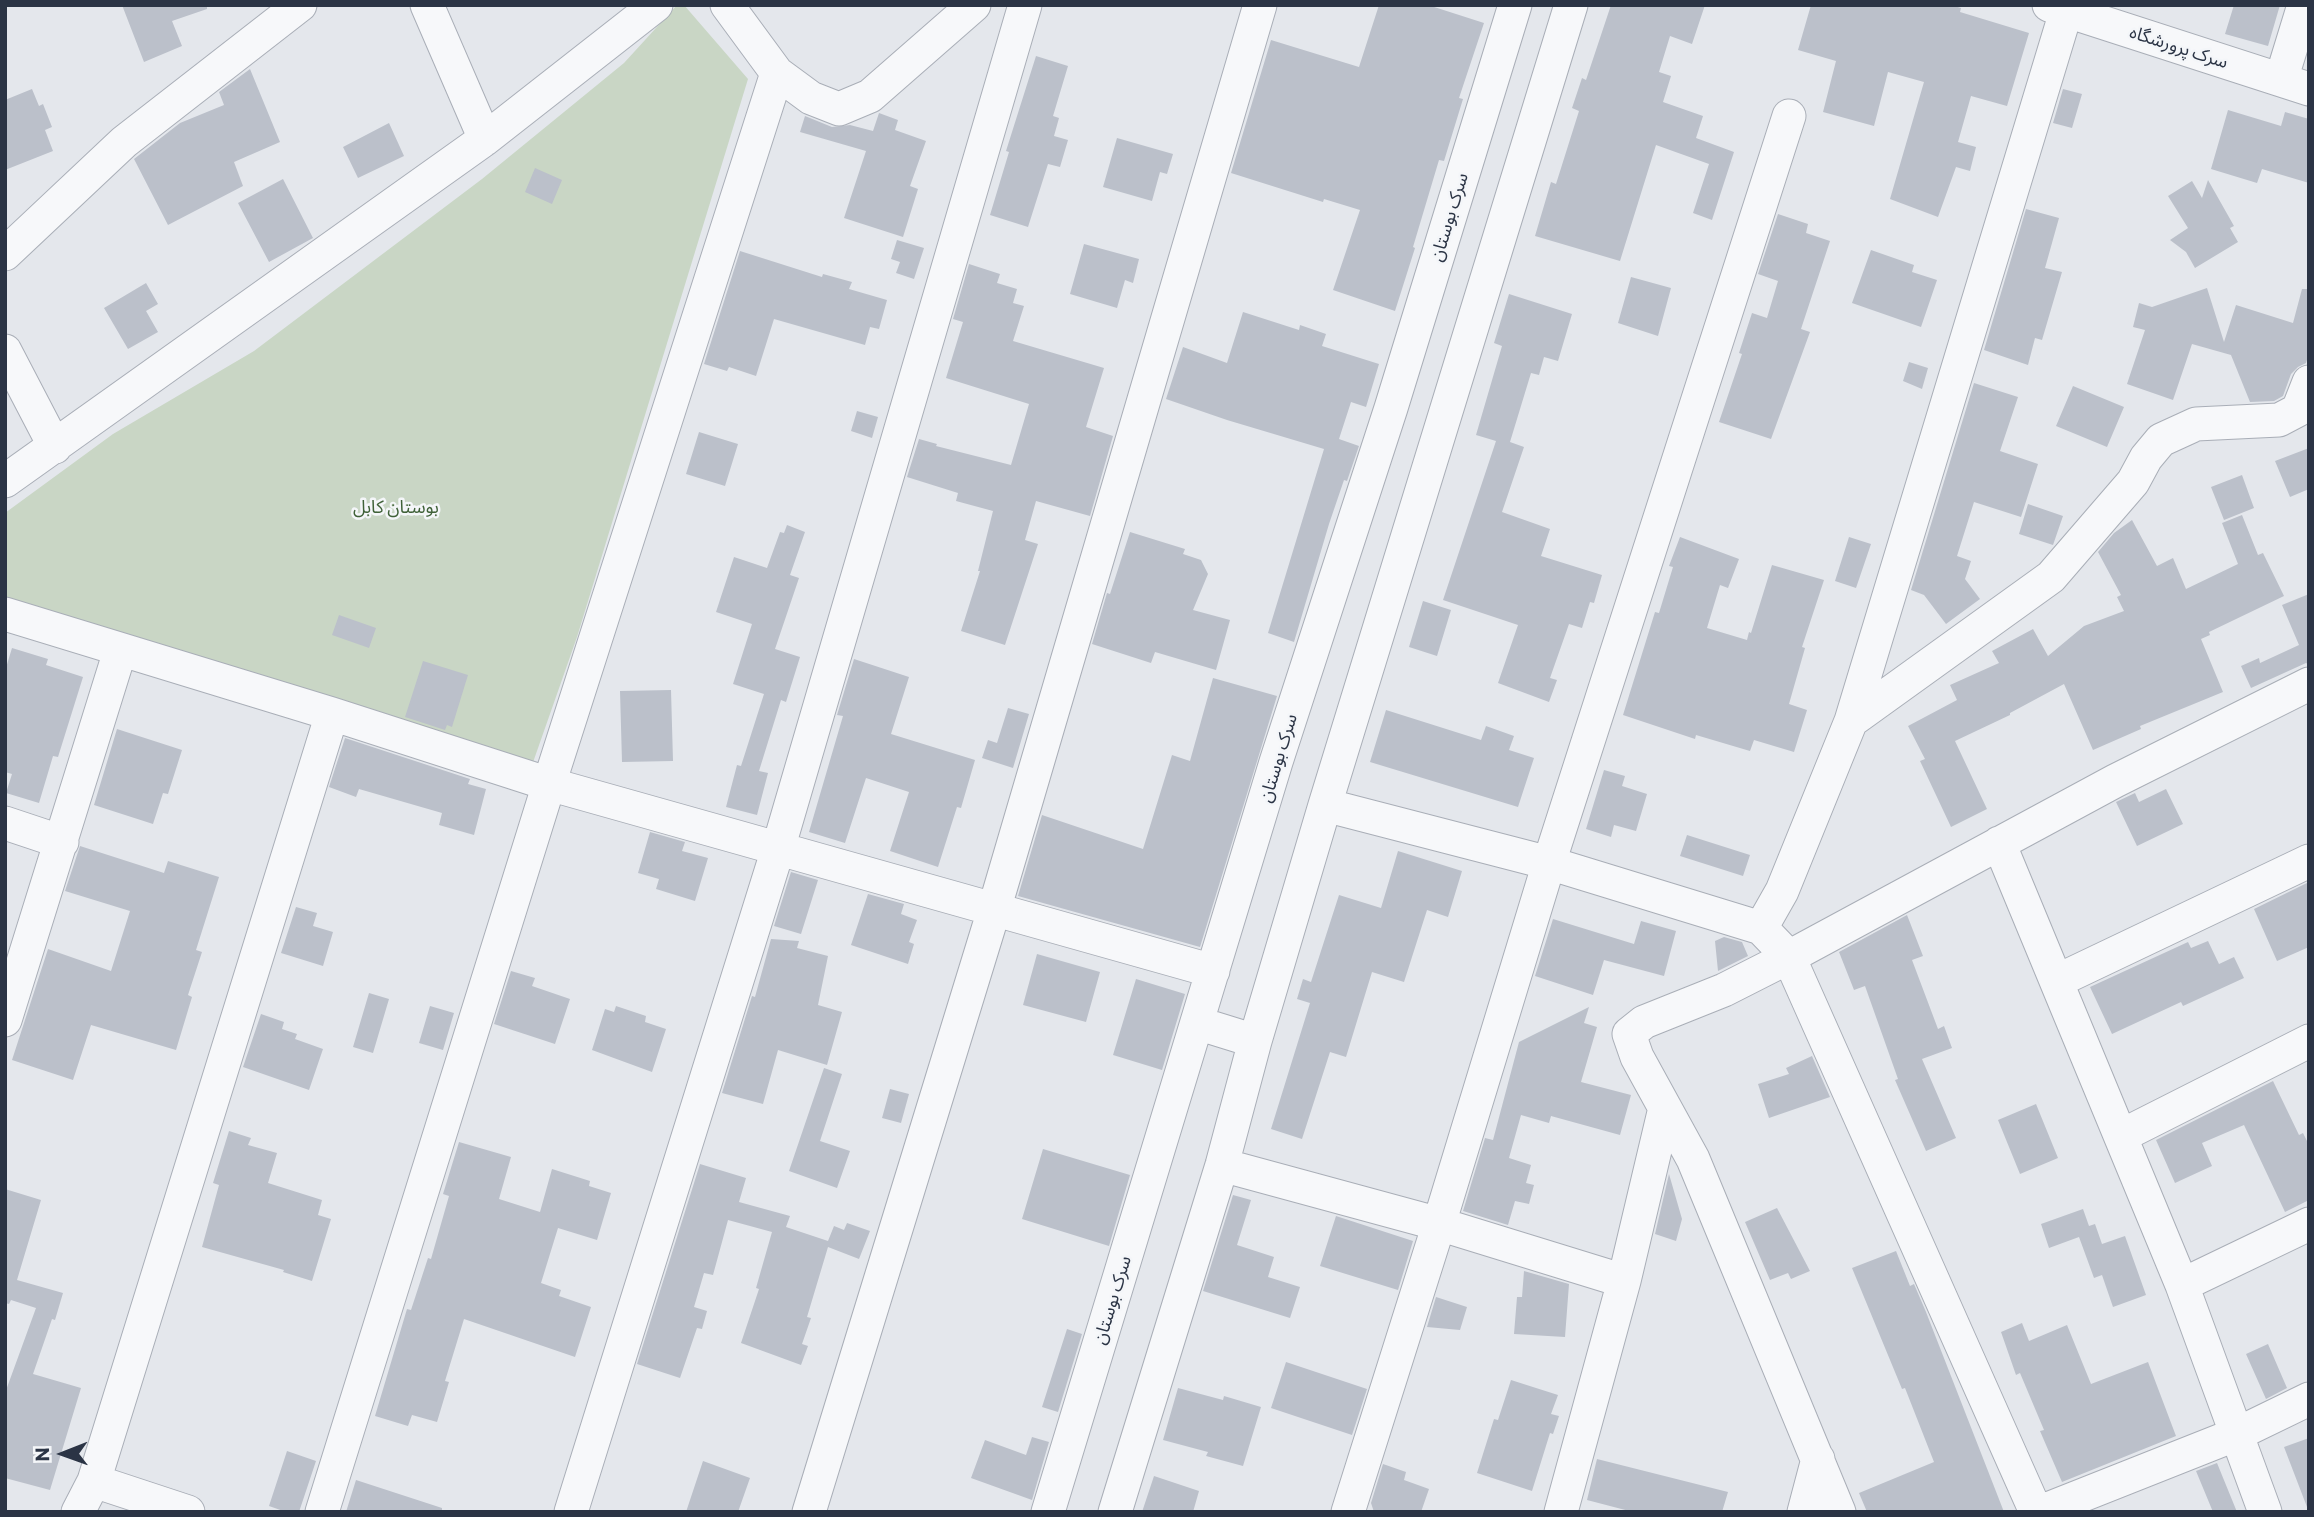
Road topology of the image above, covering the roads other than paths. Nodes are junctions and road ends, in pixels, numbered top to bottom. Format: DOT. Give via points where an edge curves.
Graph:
graph roads {
  1 [pos="300,5"];
  2 [pos="427,5"];
  3 [pos="656,5"];
  4 [pos="726,5"];
  5 [pos="974,5"];
  6 [pos="1025,5"];
  7 [pos="1260,5"];
  8 [pos="1515,5"];
  9 [pos="1571,5"];
  10 [pos="2304,5"];
  11 [pos="2061,7"];
  12 [pos="777,73"];
  13 [pos="2295,85"];
  14 [pos="1790,116"];
  15 [pos="485,139"];
  16 [pos="5,254"];
  17 [pos="5,351"];
  18 [pos="2309,383"];
  19 [pos="55,447"];
  20 [pos="5,481"];
  21 [pos="5,614"];
  22 [pos="120,651"];
  23 [pos="2309,684"];
  24 [pos="332,714"];
  25 [pos="1851,721"];
  26 [pos="549,785"];
  27 [pos="1325,805"];
  28 [pos="5,824"];
  29 [pos="62,842"];
  30 [pos="1999,843"];
  31 [pos="778,849"];
  32 [pos="2309,860"];
  33 [pos="1549,863"];
  34 [pos="994,910"];
  35 [pos="1761,928"];
  36 [pos="1789,957"];
  37 [pos="13,969"];
  38 [pos="1213,971"];
  39 [pos="2057,981"];
  40 [pos="5,1020"];
  41 [pos="1197,1023"];
  42 [pos="1255,1041"];
  43 [pos="2309,1041"];
  44 [pos="1665,1108"];
  45 [pos="2121,1136"];
  46 [pos="1222,1165"];
  47 [pos="1439,1224"];
  48 [pos="2309,1224"];
  49 [pos="1624,1281"];
  50 [pos="2182,1285"];
  51 [pos="2309,1399"];
  52 [pos="2237,1434"];
  53 [pos="1818,1459"];
  54 [pos="93,1481"];
  55 [pos="78,1512"];
  56 [pos="188,1512"];
  57 [pos="322,1512"];
  58 [pos="572,1512"];
  59 [pos="809,1512"];
  60 [pos="1048,1512"];
  61 [pos="1115,1512"];
  62 [pos="1348,1512"];
  63 [pos="1561,1512"];
  64 [pos="1804,1512"];
  65 [pos="1839,1512"];
  66 [pos="2038,1512"];
  67 [pos="2264,1512"];
  1 -- 16 [label="street" via="124,142"];
  2 -- 15 [label="street"];
  3 -- 15 [label="street"];
  4 -- 12 [label="street"];
  5 -- 12 [label="street" via="870,96 839,109 811,98"];
  6 -- 31 [label="street"];
  7 -- 34 [label="street"];
  8 -- 38 [label="street, سرک بوستان"];
  9 -- 27 [label="street"];
  10 -- 13 [label="street"];
  11 -- 13 [label="street, سرک پرورشگاه"];
  11 -- 25 [label="street"];
  12 -- 26 [label="street"];
  14 -- 33 [label="street"];
  15 -- 19 [label="street"];
  17 -- 19 [label="street"];
  18 -- 25 [label="street" via="2298,410 2279,420 2196,424 2161,440 2133,482 2051,578"];
  19 -- 20 [label="street"];
  21 -- 22 [label="street"];
  22 -- 24 [label="street"];
  22 -- 29 [label="street"];
  23 -- 30 [label="street"];
  24 -- 26 [label="street"];
  24 -- 54 [label="street"];
  25 -- 35 [label="street" via="1782,891"];
  26 -- 31 [label="street"];
  26 -- 57 [label="street"];
  27 -- 33 [label="street"];
  27 -- 42 [label="street"];
  28 -- 29 [label="street"];
  29 -- 37 [label="street"];
  30 -- 36 [label="street"];
  30 -- 39 [label="street"];
  31 -- 34 [label="street"];
  31 -- 58 [label="street"];
  32 -- 39 [label="street"];
  33 -- 35 [label="street"];
  33 -- 47 [label="street"];
  34 -- 38 [label="street"];
  34 -- 59 [label="street"];
  35 -- 36 [label="street"];
  36 -- 44 [label="street" via="1724,990 1644,1022 1629,1034"];
  36 -- 66 [label="street"];
  37 -- 40 [label="street"];
  38 -- 41 [label="street, سرک بوستان"];
  39 -- 45 [label="street"];
  41 -- 42 [label="street"];
  41 -- 60 [label="street, سرک بوستان"];
  42 -- 46 [label="street"];
  43 -- 45 [label="street"];
  44 -- 49 [label="street"];
  44 -- 53 [label="street" via="1693,1160"];
  45 -- 50 [label="street"];
  46 -- 47 [label="street"];
  46 -- 61 [label="street"];
  47 -- 49 [label="street"];
  47 -- 62 [label="street"];
  48 -- 50 [label="street"];
  49 -- 63 [label="street"];
  50 -- 52 [label="street"];
  51 -- 52 [label="street"];
  52 -- 66 [label="street"];
  52 -- 67 [label="street"];
  53 -- 64 [label="street"];
  53 -- 65 [label="street"];
  54 -- 55 [label="street"];
  54 -- 56 [label="street"];
}
